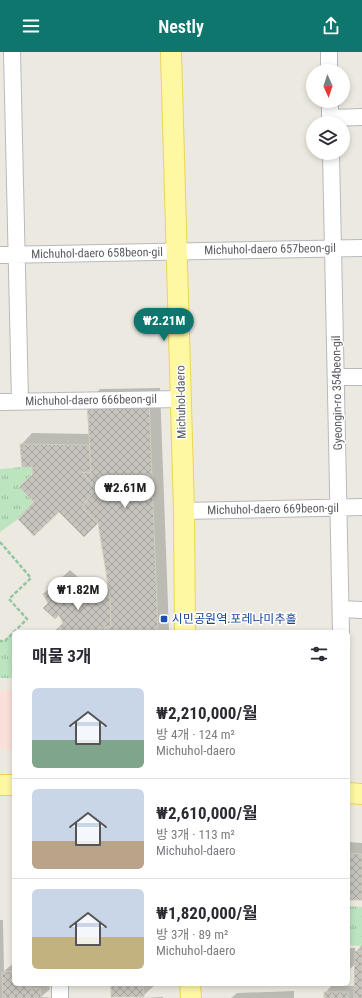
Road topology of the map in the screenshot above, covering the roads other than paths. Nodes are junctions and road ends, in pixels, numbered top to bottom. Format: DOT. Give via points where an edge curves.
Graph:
graph roads {
  1 [pos="12,52"];
  2 [pos="171,52"];
  3 [pos="329,52"];
  4 [pos="329,64"];
  5 [pos="362,117"];
  6 [pos="350,118"];
  7 [pos="7,121"];
  8 [pos="331,160"];
  9 [pos="333,248"];
  10 [pos="362,248"];
  11 [pos="178,251"];
  12 [pos="0,255"];
  13 [pos="17,255"];
  14 [pos="336,377"];
  15 [pos="362,377"];
  16 [pos="181,399"];
  17 [pos="20,401"];
  18 [pos="0,402"];
  19 [pos="362,507"];
  20 [pos="339,508"];
  21 [pos="184,511"];
  22 [pos="342,609"];
  23 [pos="362,610"];
  24 [pos="185,630"];
  25 [pos="340,630"];
  26 [pos="0,785"];
  27 [pos="12,785"];
  28 [pos="350,793"];
  29 [pos="362,794"];
  30 [pos="60,986"];
  31 [pos="190,986"];
  32 [pos="60,998"];
  33 [pos="191,998"];
  1 -- 7 [label="lane, Michuhol-daero 658beon-gil"];
  2 -- 11 [label="main road, Michuhol-daero"];
  3 -- 4 [label="lane"];
  5 -- 6 [label="lane"];
  7 -- 13 [label="lane, Michuhol-daero 658beon-gil" via="15,186"];
  8 -- 9 [label="lane, Gyeongin-ro 354beon-gil"];
  9 -- 10 [label="lane, Michuhol-daero 657beon-gil"];
  9 -- 11 [label="lane, Michuhol-daero 657beon-gil"];
  9 -- 14 [label="lane, Gyeongin-ro 354beon-gil"];
  11 -- 13 [label="lane, Michuhol-daero 658beon-gil"];
  11 -- 16 [label="main road, Michuhol-daero"];
  12 -- 13 [label="lane, Michuhol-daero 658beon-gil"];
  13 -- 17 [label="lane"];
  14 -- 15 [label="lane"];
  14 -- 20 [label="lane, Gyeongin-ro 354beon-gil"];
  16 -- 17 [label="lane, Michuhol-daero 666beon-gil"];
  16 -- 21 [label="main road, Michuhol-daero"];
  17 -- 18 [label="lane, Michuhol-daero 666beon-gil"];
  19 -- 20 [label="lane, Michuhol-daero 669beon-gil"];
  20 -- 21 [label="lane, Michuhol-daero 669beon-gil"];
  20 -- 22 [label="lane, Gyeongin-ro 354beon-gil"];
  21 -- 24 [label="main road, Michuhol-daero"];
  22 -- 23 [label="lane"];
  22 -- 25 [label="lane, Gyeongin-ro 354beon-gil"];
  26 -- 27 [label="main road"];
  28 -- 29 [label="main road"];
  30 -- 32 [label="lane"];
  31 -- 33 [label="main road"];
}
